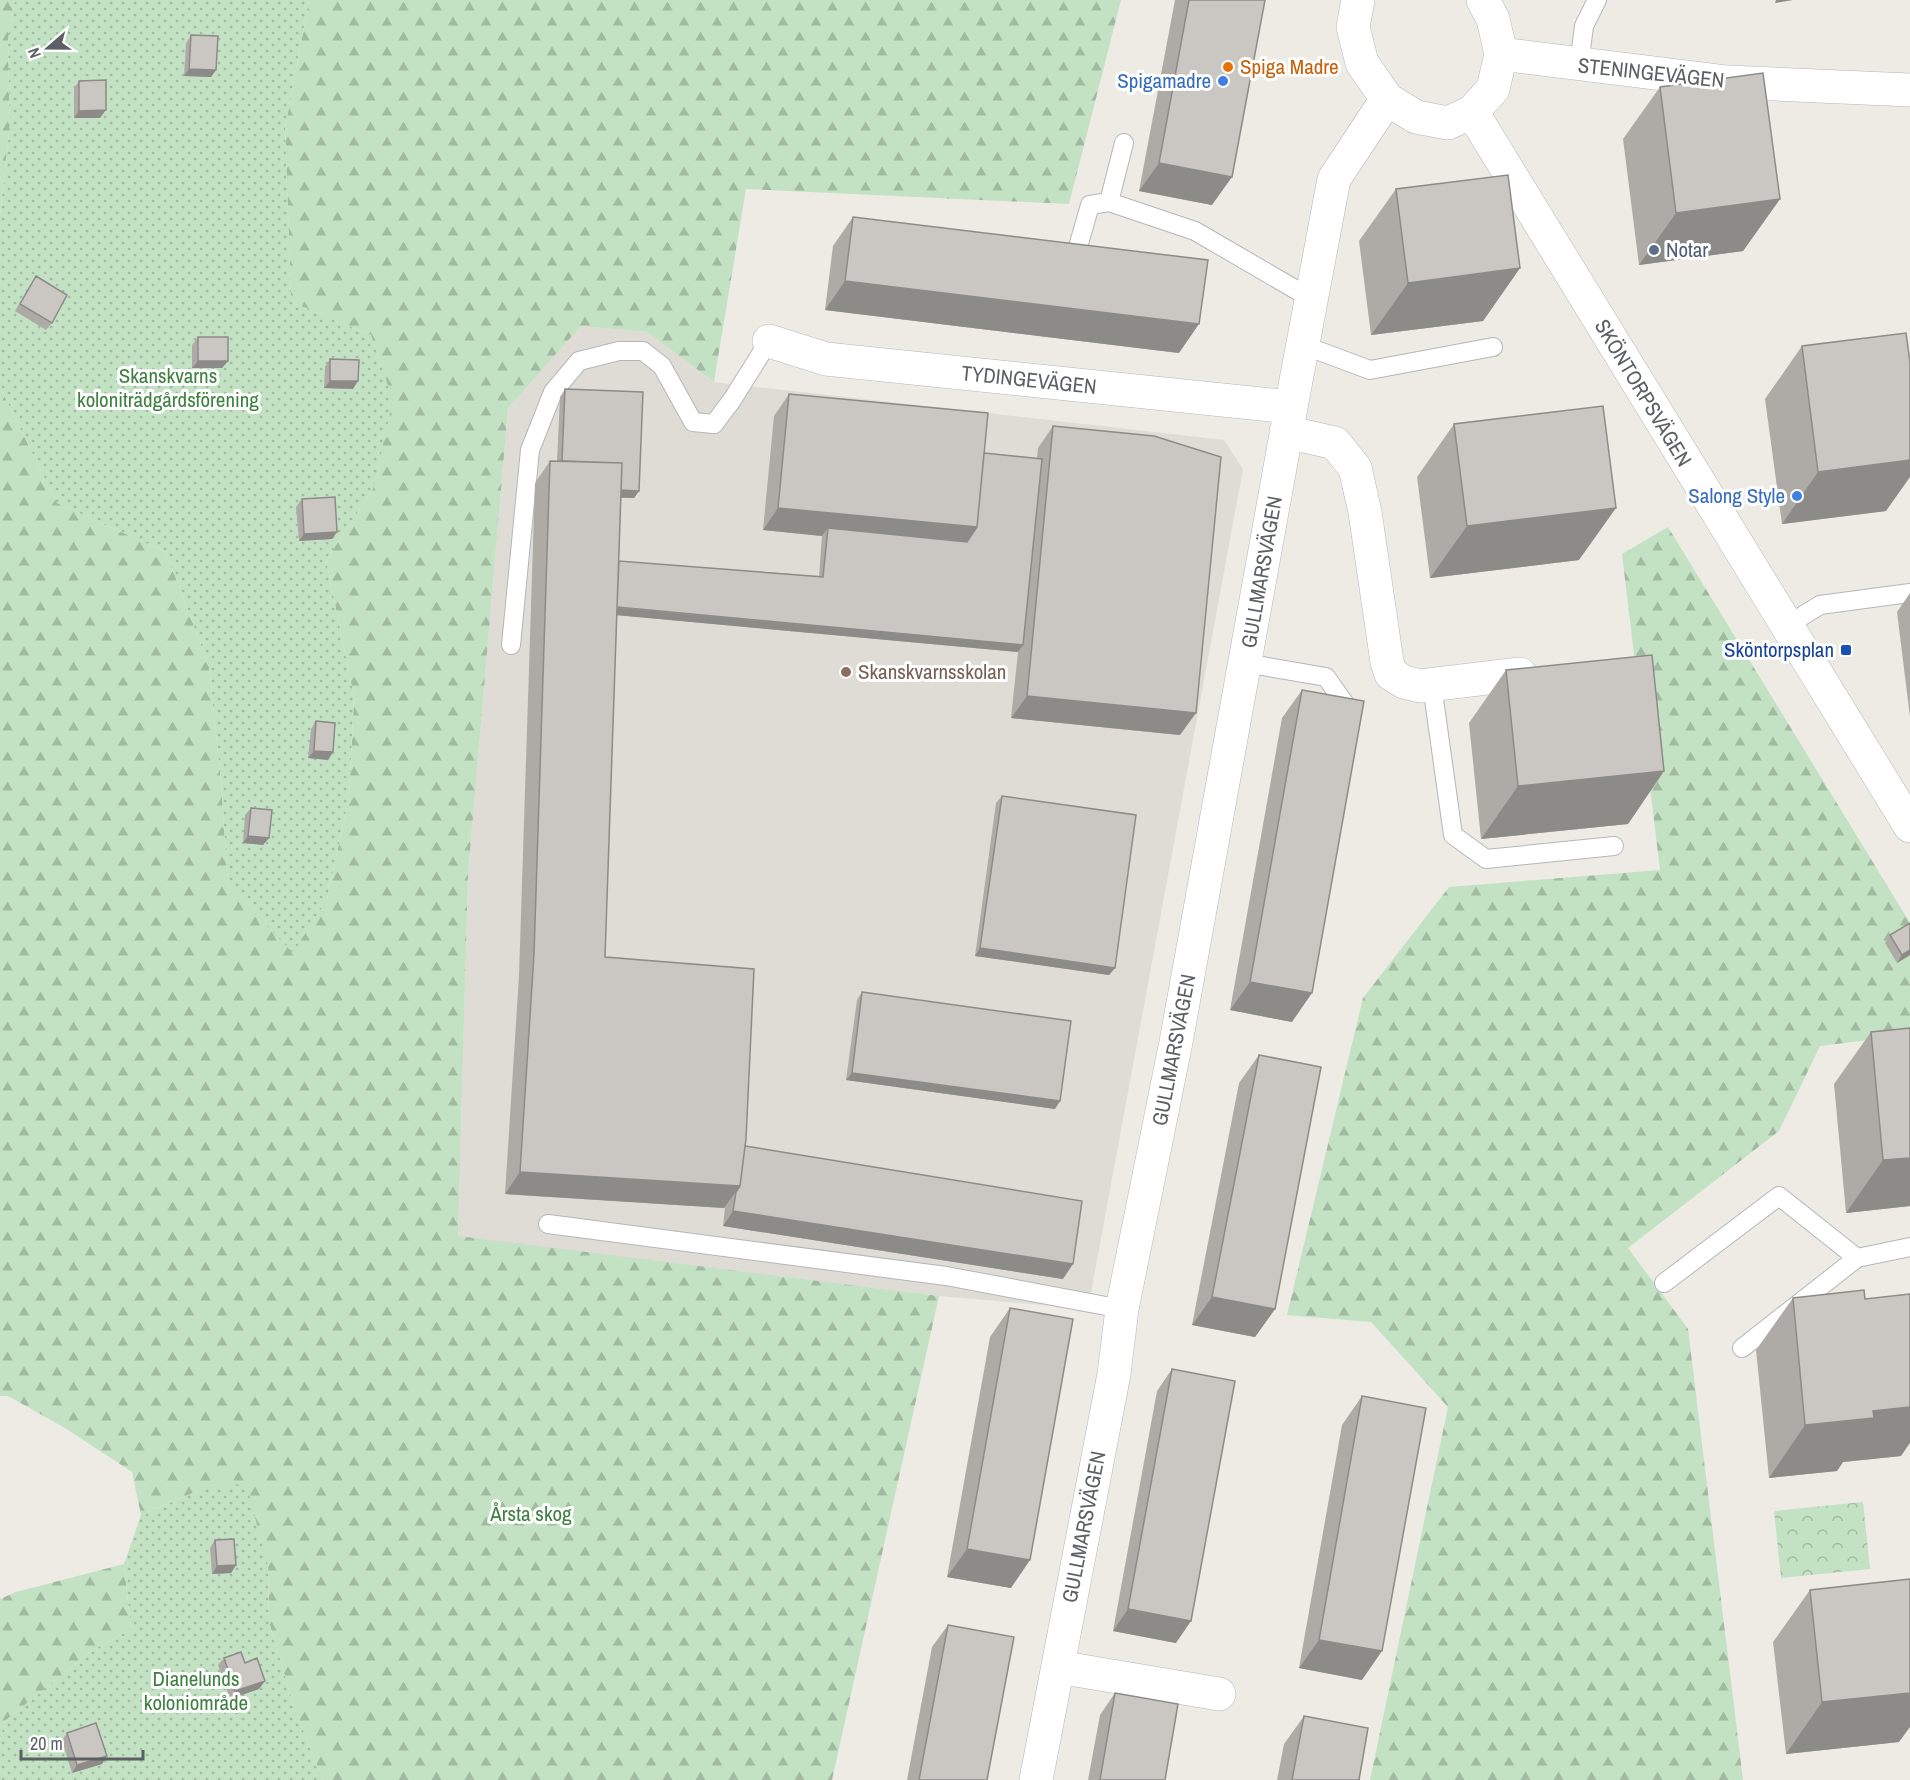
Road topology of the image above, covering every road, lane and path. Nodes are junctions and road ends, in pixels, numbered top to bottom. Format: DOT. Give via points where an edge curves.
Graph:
graph roads {
  1 [pos="1358,0"];
  2 [pos="1483,0"];
  3 [pos="1597,0"];
  4 [pos="1501,54"];
  5 [pos="1579,65"];
  6 [pos="1910,90"];
  7 [pos="1387,99"];
  8 [pos="1472,112"];
  9 [pos="1125,143"];
  10 [pos="1109,202"];
  11 [pos="1041,258"];
  12 [pos="1312,299"];
  13 [pos="769,341"];
  14 [pos="1303,345"];
  15 [pos="1493,346"];
  16 [pos="1289,419"];
  17 [pos="1910,593"];
  18 [pos="1786,626"];
  19 [pos="511,645"];
  20 [pos="1245,663"];
  21 [pos="1520,674"];
  22 [pos="1432,685"];
  23 [pos="1350,711"];
  24 [pos="1901,793"];
  25 [pos="1910,826"];
  26 [pos="1614,846"];
  27 [pos="548,1224"];
  28 [pos="1910,1247"];
  29 [pos="1857,1258"];
  30 [pos="1664,1283"];
  31 [pos="1122,1309"];
  32 [pos="1742,1348"];
  33 [pos="1058,1667"];
  34 [pos="1220,1694"];
  35 [pos="1036,1780"];
  1 -- 7 [label="street" via="1353,27 1362,63"];
  2 -- 4 [label="street" via="1493,18"];
  3 -- 5 [label="lane" via="1584,26"];
  4 -- 5 [label="street, STENINGEVÄGEN"];
  4 -- 8 [label="street" via="1494,89"];
  5 -- 6 [label="street, STENINGEVÄGEN" via="1727,82"];
  7 -- 8 [label="street" via="1416,117 1449,123"];
  7 -- 12 [label="street, GULLMARSVÄGEN" via="1334,179"];
  8 -- 18 [label="street, SKÖNTORPSVÄGEN"];
  9 -- 10 [label="lane"];
  10 -- 11 [label="lane" via="1090,205 1078,247 1064,261"];
  10 -- 12 [label="lane" via="1195,231"];
  12 -- 14 [label="street, GULLMARSVÄGEN"];
  13 -- 16 [label="street, TYDINGEVÄGEN" via="826,359"];
  13 -- 19 [label="lane" via="714,424 693,422 662,366 643,351 619,351 579,361 553,393 530,450"];
  14 -- 15 [label="lane" via="1370,370"];
  14 -- 16 [label="street, GULLMARSVÄGEN"];
  16 -- 20 [label="street, GULLMARSVÄGEN"];
  16 -- 22 [label="street" via="1335,443 1355,468 1386,662 1391,674 1404,682"];
  17 -- 18 [label="lane" via="1820,605"];
  18 -- 24 [label="street, SKÖNTORPSVÄGEN"];
  20 -- 23 [label="lane" via="1326,677"];
  20 -- 31 [label="street, GULLMARSVÄGEN" via="1176,1042"];
  21 -- 22 [label="street"];
  22 -- 26 [label="lane" via="1453,836 1485,859"];
  24 -- 25 [label="street, SKÖNTORPSVÄGEN"];
  27 -- 31 [label="lane" via="946,1276"];
  28 -- 29 [label="lane"];
  29 -- 30 [label="lane" via="1779,1196"];
  29 -- 32 [label="lane"];
  31 -- 33 [label="street, GULLMARSVÄGEN" via="1114,1374"];
  33 -- 34 [label="street"];
  33 -- 35 [label="street, GULLMARSVÄGEN"];
}
